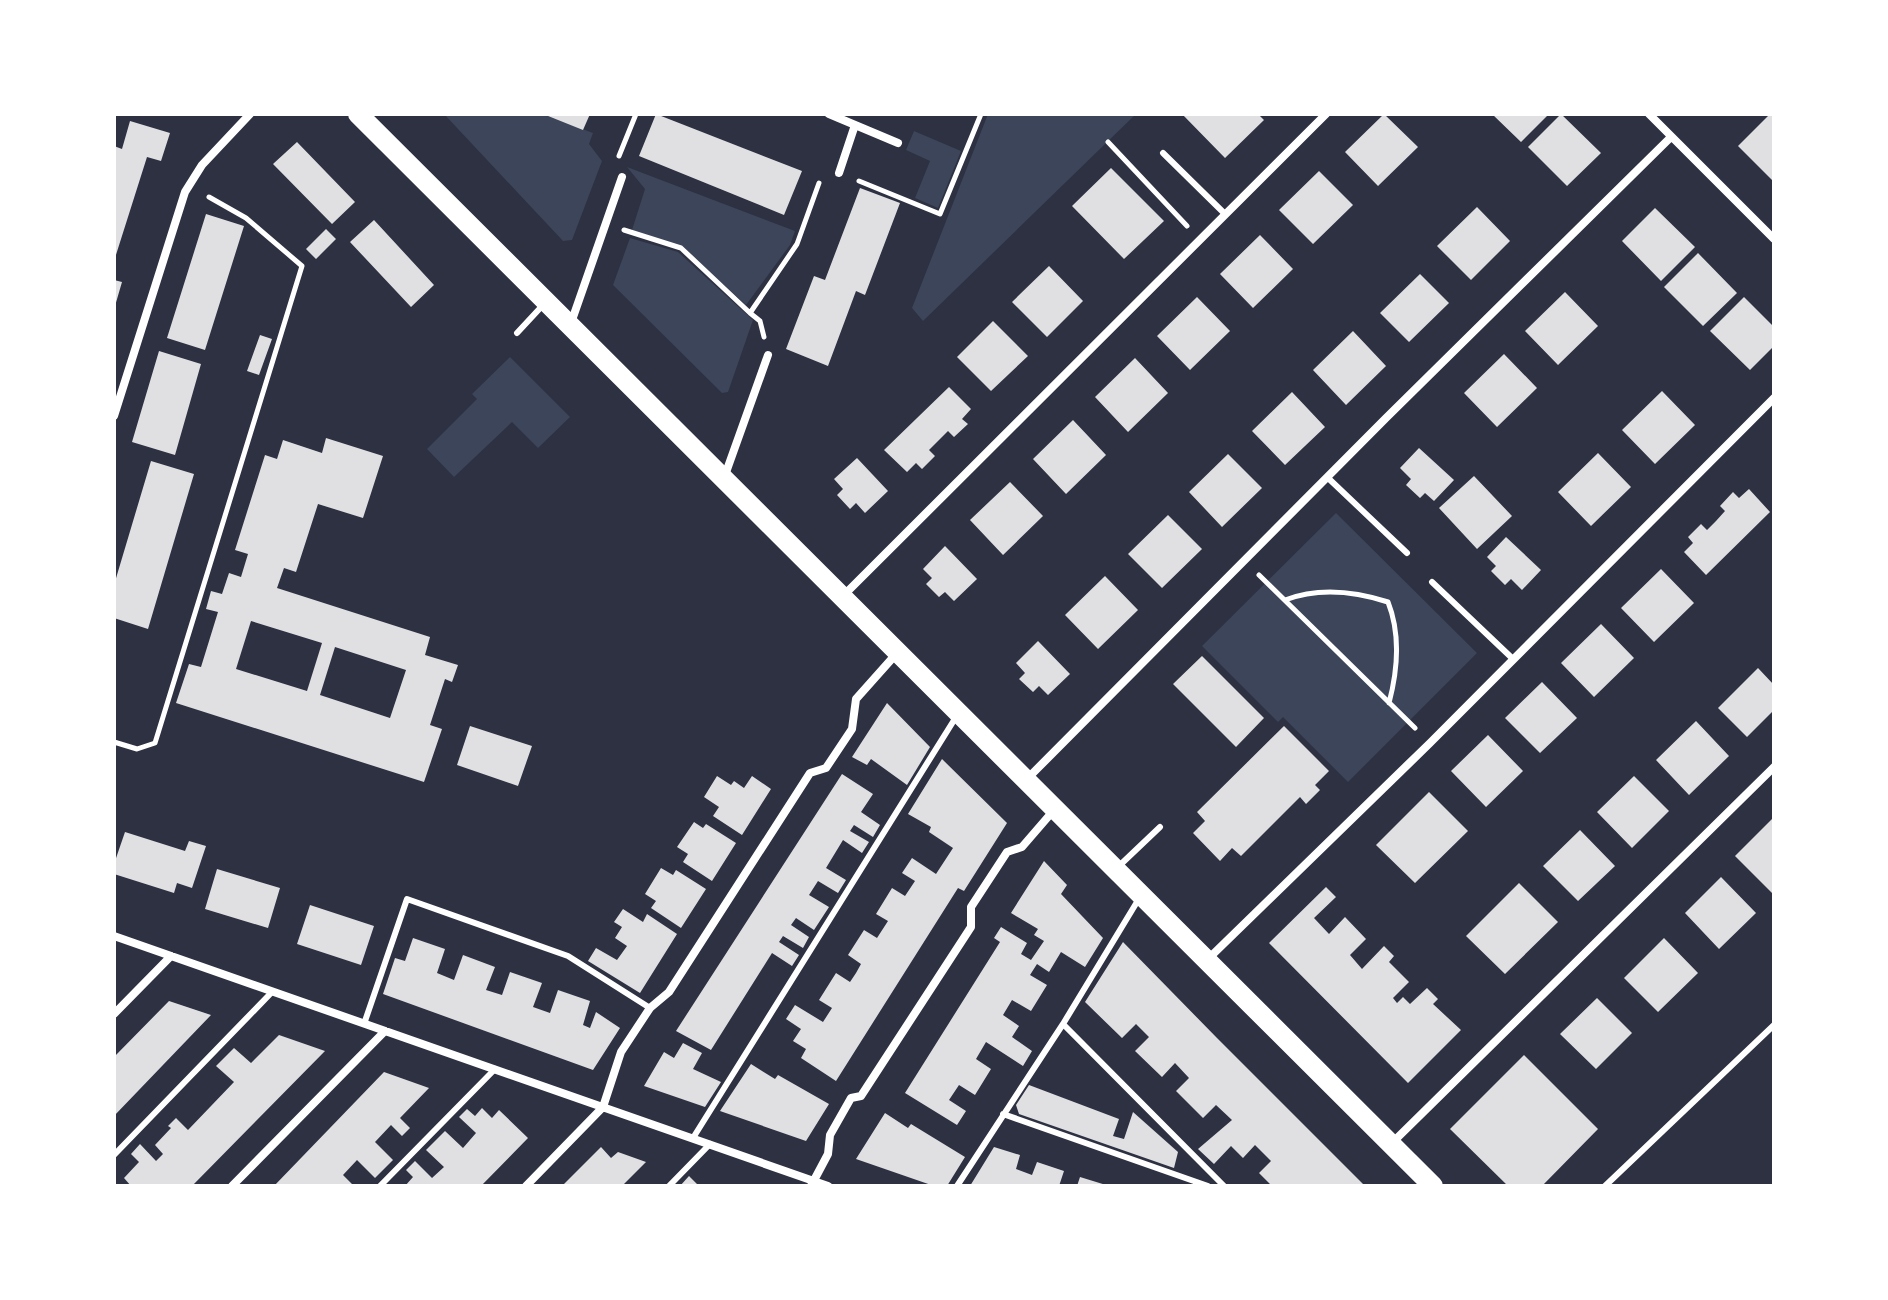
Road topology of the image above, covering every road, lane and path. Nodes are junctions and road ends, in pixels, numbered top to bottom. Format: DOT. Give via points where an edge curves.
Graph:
graph roads {
  1 [pos="250,114"];
  2 [pos="358,114"];
  3 [pos="636,114"];
  4 [pos="829,114"];
  5 [pos="981,114"];
  6 [pos="1326,114"];
  7 [pos="1649,114"];
  8 [pos="855,125"];
  9 [pos="1671,137"];
  10 [pos="1108,142"];
  11 [pos="898,143"];
  12 [pos="1163,153"];
  13 [pos="839,173"];
  14 [pos="622,177"];
  15 [pos="190,186"];
  16 [pos="1224,213"];
  17 [pos="605,224"];
  18 [pos="1199,238"];
  19 [pos="1774,239"];
  20 [pos="546,302"];
  21 [pos="750,313"];
  22 [pos="570,326"];
  23 [pos="517,333"];
  24 [pos="768,355"];
  25 [pos="1774,398"];
  26 [pos="114,416"];
  27 [pos="1327,477"];
  28 [pos="724,479"];
  29 [pos="1407,553"];
  30 [pos="1245,560"];
  31 [pos="1432,582"];
  32 [pos="843,596"];
  33 [pos="1285,600"];
  34 [pos="898,653"];
  35 [pos="1513,659"];
  36 [pos="1389,703"];
  37 [pos="958,713"];
  38 [pos="114,742"];
  39 [pos="1430,743"];
  40 [pos="1774,767"];
  41 [pos="1026,780"];
  42 [pos="1054,809"];
  43 [pos="1160,827"];
  44 [pos="1114,870"];
  45 [pos="1141,896"];
  46 [pos="114,936"];
  47 [pos="171,956"];
  48 [pos="1205,961"];
  49 [pos="272,992"];
  50 [pos="650,1008"];
  51 [pos="114,1014"];
  52 [pos="364,1024"];
  53 [pos="1063,1024"];
  54 [pos="1774,1025"];
  55 [pos="385,1031"];
  56 [pos="495,1069"];
  57 [pos="603,1107"];
  58 [pos="1003,1114"];
  59 [pos="693,1138"];
  60 [pos="1391,1143"];
  61 [pos="710,1144"];
  62 [pos="114,1155"];
  63 [pos="813,1184"];
  64 [pos="232,1186"];
  65 [pos="380,1186"];
  66 [pos="526,1186"];
  67 [pos="669,1186"];
  68 [pos="828,1186"];
  69 [pos="957,1186"];
  70 [pos="1208,1186"];
  71 [pos="1224,1186"];
  72 [pos="1433,1186"];
  73 [pos="1605,1186"];
  1 -- 15 [label="street" via="202,165"];
  2 -- 20 [label="main road"];
  3 -- 14 [label="path" via="614,170"];
  4 -- 8 [label="street"];
  5 -- 13 [label="path" via="940,214"];
  6 -- 16 [label="street"];
  7 -- 9 [label="street"];
  8 -- 11 [label="street"];
  8 -- 13 [label="street"];
  9 -- 19 [label="street"];
  9 -- 27 [label="street"];
  10 -- 18 [label="path"];
  12 -- 16 [label="lane"];
  13 -- 21 [label="path" via="825,167 797,244"];
  14 -- 17 [label="street"];
  15 -- 26 [label="street"];
  15 -- 38 [label="path" via="246,218 302,266 155,743 137,749"];
  16 -- 18 [label="street"];
  17 -- 21 [label="path" via="681,248"];
  17 -- 22 [label="street"];
  18 -- 32 [label="street"];
  20 -- 22 [label="main road"];
  20 -- 23 [label="lane"];
  21 -- 24 [label="path" via="760,321"];
  22 -- 28 [label="main road"];
  24 -- 28 [label="street"];
  25 -- 35 [label="street"];
  27 -- 29 [label="lane"];
  27 -- 30 [label="street"];
  28 -- 32 [label="main road"];
  30 -- 33 [label="path"];
  30 -- 41 [label="street"];
  31 -- 35 [label="lane"];
  32 -- 34 [label="main road"];
  33 -- 36 [label="path"];
  33 -- 36 [label="path" via="1326,592 1388,602 1397,649"];
  34 -- 37 [label="main road"];
  34 -- 50 [label="street" via="856,699 852,729 826,768 810,773 669,992"];
  35 -- 39 [label="street"];
  36 -- 39 [label="path"];
  37 -- 41 [label="main road"];
  37 -- 59 [label="lane"];
  39 -- 48 [label="street"];
  40 -- 60 [label="street"];
  41 -- 42 [label="main road"];
  42 -- 44 [label="main road"];
  42 -- 63 [label="street" via="1022,847 1007,852 971,907 971,927 861,1096 851,1098 830,1135 828,1154"];
  43 -- 44 [label="lane"];
  44 -- 45 [label="main road"];
  45 -- 48 [label="main road"];
  45 -- 53 [label="lane"];
  46 -- 47 [label="street"];
  47 -- 49 [label="street"];
  47 -- 51 [label="street"];
  48 -- 60 [label="main road"];
  49 -- 52 [label="street"];
  49 -- 62 [label="lane"];
  50 -- 52 [label="lane" via="568,956 407,899"];
  50 -- 57 [label="street" via="621,1052"];
  52 -- 55 [label="street"];
  53 -- 58 [label="lane"];
  53 -- 71 [label="lane"];
  54 -- 73 [label="lane"];
  55 -- 56 [label="street"];
  55 -- 64 [label="street"];
  56 -- 57 [label="street"];
  56 -- 65 [label="lane"];
  57 -- 59 [label="street"];
  57 -- 66 [label="street"];
  58 -- 69 [label="lane"];
  58 -- 70 [label="lane"];
  59 -- 61 [label="street"];
  60 -- 72 [label="main road"];
  61 -- 63 [label="street"];
  61 -- 67 [label="lane"];
  63 -- 68 [label="street"];
}
